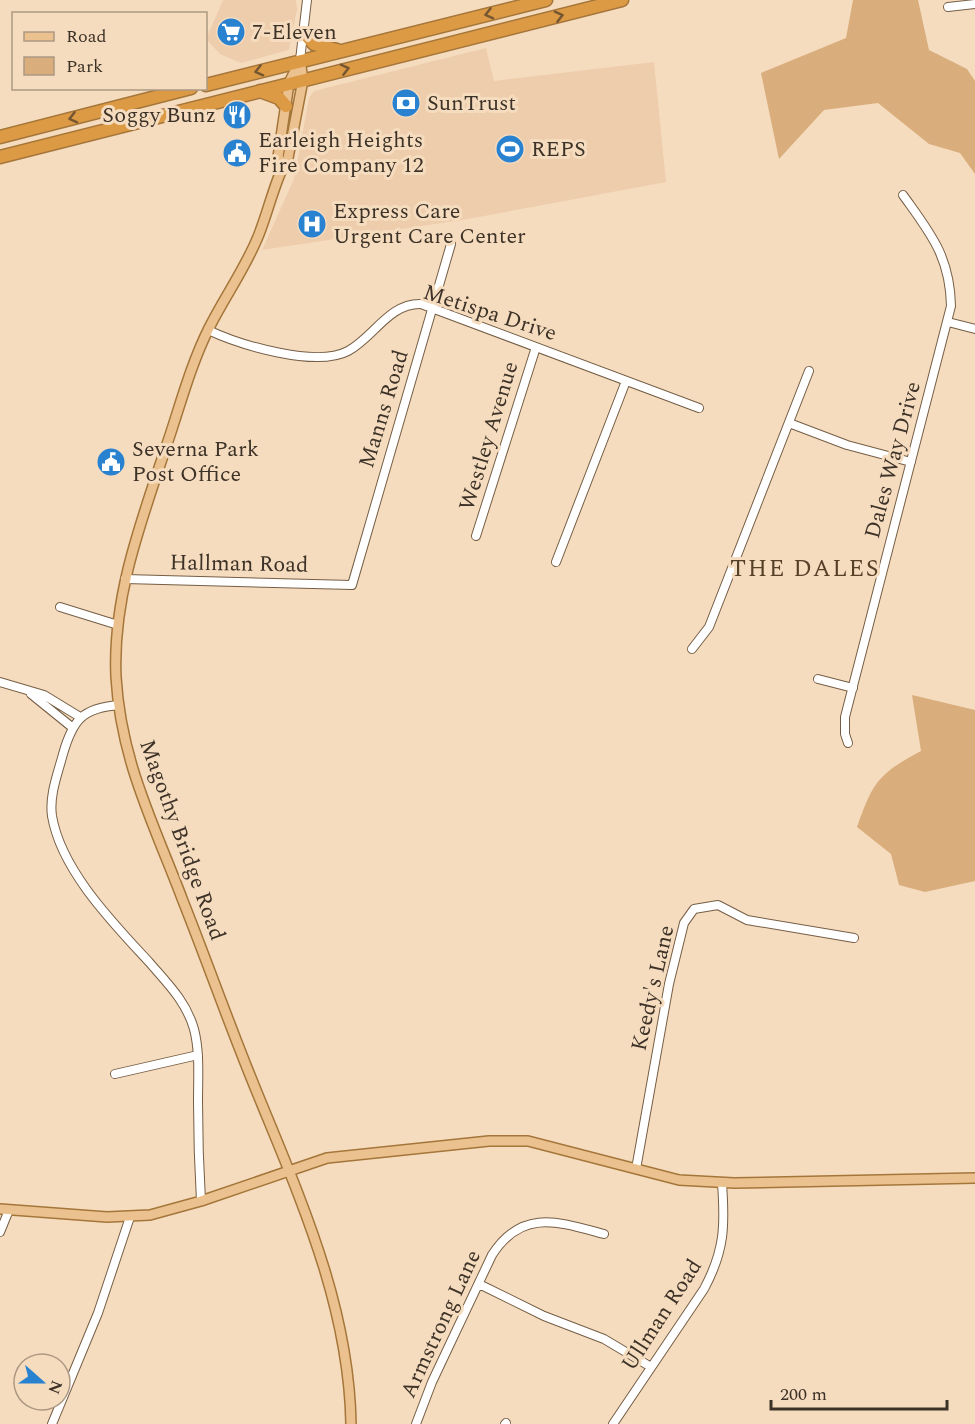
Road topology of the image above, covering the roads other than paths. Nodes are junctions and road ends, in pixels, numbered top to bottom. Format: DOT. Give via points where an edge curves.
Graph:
graph roads {
  1 [pos="307,0"];
  2 [pos="546,0"];
  3 [pos="622,0"];
  4 [pos="975,4"];
  5 [pos="948,7"];
  6 [pos="305,34"];
  7 [pos="341,51"];
  8 [pos="300,60"];
  9 [pos="303,80"];
  10 [pos="289,83"];
  11 [pos="207,85"];
  12 [pos="183,90"];
  13 [pos="258,91"];
  14 [pos="286,106"];
  15 [pos="0,137"];
  16 [pos="0,157"];
  17 [pos="282,167"];
  18 [pos="903,195"];
  19 [pos="451,244"];
  20 [pos="434,309"];
  21 [pos="948,322"];
  22 [pos="975,329"];
  23 [pos="208,330"];
  24 [pos="536,346"];
  25 [pos="809,371"];
  26 [pos="626,381"];
  27 [pos="699,408"];
  28 [pos="789,423"];
  29 [pos="911,462"];
  30 [pos="476,536"];
  31 [pos="556,562"];
  32 [pos="125,579"];
  33 [pos="352,585"];
  34 [pos="60,607"];
  35 [pos="118,625"];
  36 [pos="692,649"];
  37 [pos="818,679"];
  38 [pos="0,682"];
  39 [pos="853,688"];
  40 [pos="28,692"];
  41 [pos="118,705"];
  42 [pos="80,717"];
  43 [pos="73,728"];
  44 [pos="848,743"];
  45 [pos="854,938"];
  46 [pos="198,1054"];
  47 [pos="115,1074"];
  48 [pos="636,1169"];
  49 [pos="288,1170"];
  50 [pos="975,1178"];
  51 [pos="722,1183"];
  52 [pos="201,1201"];
  53 [pos="4,1209"];
  54 [pos="130,1217"];
  55 [pos="0,1232"];
  56 [pos="604,1234"];
  57 [pos="478,1284"];
  58 [pos="651,1367"];
  59 [pos="52,1424"];
  60 [pos="351,1424"];
  61 [pos="416,1424"];
  62 [pos="613,1424"];
  1 -- 6 [label="street"];
  2 -- 7 [label="highway, one-way"];
  9 -- 3 [label="highway, one-way"];
  4 -- 5 [label="street"];
  6 -- 7 [label="highway" via="314,44"];
  6 -- 8 [label="street"];
  7 -- 8 [label="highway"];
  8 -- 9 [label="main road, Magothy Bridge Road"];
  8 -- 10 [label="main road, Magothy Bridge Road"];
  8 -- 11 [label="highway, one-way"];
  9 -- 10 [label="highway"];
  9 -- 17 [label="main road, Magothy Bridge Road" via="288,158"];
  10 -- 13 [label="highway"];
  10 -- 14 [label="main road, Magothy Bridge Road"];
  12 -- 15 [label="highway, one-way"];
  13 -- 14 [label="highway" via="279,98"];
  13 -- 16 [label="highway"];
  14 -- 17 [label="main road, Magothy Bridge Road" via="278,157"];
  17 -- 23 [label="main road, Magothy Bridge Road" via="259,236"];
  18 -- 21 [label="street, Dales Way Drive" via="945,261 950,282"];
  19 -- 20 [label="street, Manns Road"];
  20 -- 23 [label="street, Metispa Drive" via="421,304 401,308 353,348 330,355 256,347"];
  20 -- 24 [label="street, Metispa Drive"];
  20 -- 33 [label="street, Manns Road"];
  21 -- 22 [label="street"];
  21 -- 29 [label="street, Dales Way Drive"];
  23 -- 32 [label="main road, Magothy Bridge Road" via="191,370"];
  24 -- 26 [label="street, Metispa Drive"];
  24 -- 30 [label="street, Westley Avenue"];
  25 -- 28 [label="street"];
  26 -- 27 [label="street, Metispa Drive"];
  26 -- 31 [label="street"];
  28 -- 29 [label="street"];
  28 -- 36 [label="street" via="709,627"];
  29 -- 39 [label="street, Dales Way Drive"];
  32 -- 33 [label="street, Hallman Road"];
  32 -- 35 [label="main road, Magothy Bridge Road"];
  34 -- 35 [label="street"];
  35 -- 41 [label="main road, Magothy Bridge Road"];
  37 -- 39 [label="street"];
  38 -- 40 [label="street"];
  39 -- 44 [label="street, Dales Way Drive" via="844,725"];
  40 -- 42 [label="street" via="55,700"];
  40 -- 43 [label="street"];
  41 -- 42 [label="street" via="100,707"];
  41 -- 49 [label="main road, Magothy Bridge Road" via="127,755 140,794"];
  42 -- 43 [label="street"];
  43 -- 46 [label="street" via="54,787 52,814 56,832 96,903 177,993 194,1029"];
  45 -- 48 [label="street, Keedy's Lane" via="747,920 718,905 694,909 684,923 669,984"];
  46 -- 47 [label="street"];
  46 -- 52 [label="street"];
  48 -- 49 [label="main road" via="528,1142 489,1141 327,1158"];
  48 -- 51 [label="main road" via="678,1180"];
  49 -- 52 [label="main road"];
  49 -- 60 [label="main road, Magothy Bridge Road" via="316,1238 337,1313"];
  50 -- 51 [label="main road"];
  51 -- 58 [label="street, Ullman Road" via="724,1226 715,1268"];
  52 -- 54 [label="main road" via="166,1212"];
  53 -- 54 [label="main road"];
  53 -- 55 [label="street"];
  54 -- 59 [label="street" via="109,1284"];
  56 -- 57 [label="street, Armstrong Lane" via="560,1222 525,1226 511,1232 498,1246"];
  57 -- 58 [label="street" via="604,1339"];
  57 -- 61 [label="street, Armstrong Lane"];
  58 -- 62 [label="street, Ullman Road"];
}
